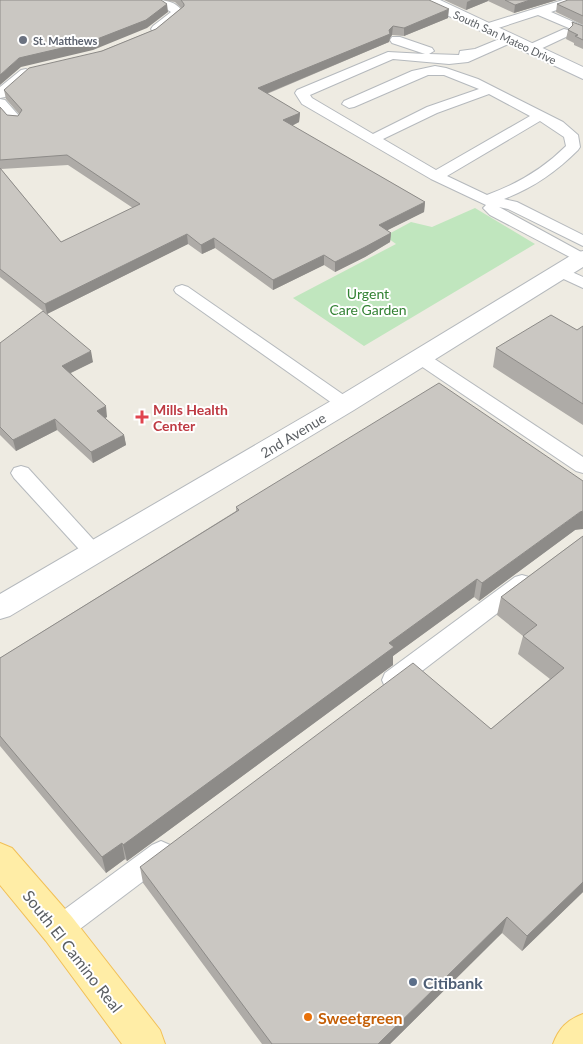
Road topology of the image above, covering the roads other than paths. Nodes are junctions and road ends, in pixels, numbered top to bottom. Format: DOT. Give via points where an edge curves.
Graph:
graph roads {
  1 [pos="158,0"];
  2 [pos="428,0"];
  3 [pos="575,0"];
  4 [pos="579,0"];
  5 [pos="486,28"];
  6 [pos="583,30"];
  7 [pos="564,33"];
  8 [pos="143,36"];
  9 [pos="509,39"];
  10 [pos="396,40"];
  11 [pos="530,49"];
  12 [pos="477,54"];
  13 [pos="35,70"];
  14 [pos="583,74"];
  15 [pos="307,77"];
  16 [pos="426,80"];
  17 [pos="321,84"];
  18 [pos="488,90"];
  19 [pos="0,94"];
  20 [pos="0,103"];
  21 [pos="350,104"];
  22 [pos="540,116"];
  23 [pos="337,118"];
  24 [pos="15,120"];
  25 [pos="373,140"];
  26 [pos="436,176"];
  27 [pos="485,200"];
  28 [pos="583,242"];
  29 [pos="583,259"];
  30 [pos="572,277"];
  31 [pos="182,290"];
  32 [pos="421,358"];
  33 [pos="345,404"];
  34 [pos="583,466"];
  35 [pos="21,473"];
  36 [pos="94,553"];
  37 [pos="536,573"];
  38 [pos="0,608"];
  39 [pos="377,692"];
  40 [pos="180,838"];
  41 [pos="0,859"];
  42 [pos="59,929"];
  43 [pos="583,1032"];
  44 [pos="146,1044"];
  45 [pos="572,1044"];
  1 -- 8 [label="lane" via="177,13 152,33"];
  2 -- 5 [label="street, South San Mateo Drive"];
  3 -- 5 [label="lane"];
  4 -- 6 [label="lane" via="540,12"];
  5 -- 9 [label="street, South San Mateo Drive"];
  7 -- 11 [label="lane"];
  9 -- 11 [label="street, South San Mateo Drive"];
  9 -- 12 [label="lane"];
  10 -- 12 [label="lane" via="440,54"];
  11 -- 14 [label="street, South San Mateo Drive"];
  12 -- 17 [label="lane" via="449,60 392,56"];
  13 -- 19 [label="lane" via="26,72"];
  15 -- 17 [label="lane"];
  16 -- 23 [label="lane"];
  17 -- 23 [label="lane" via="302,93 307,101"];
  18 -- 21 [label="lane" via="455,73 434,70 409,77"];
  18 -- 22 [label="lane"];
  18 -- 25 [label="lane" via="432,110"];
  20 -- 24 [label="lane"];
  22 -- 26 [label="lane"];
  22 -- 27 [label="lane" via="571,135 573,147 558,163 530,183"];
  23 -- 25 [label="lane"];
  25 -- 26 [label="lane"];
  26 -- 27 [label="lane"];
  27 -- 28 [label="lane" via="512,206"];
  27 -- 29 [label="lane" via="495,212"];
  29 -- 30 [label="street, 2nd Avenue"];
  30 -- 32 [label="street, 2nd Avenue"];
  31 -- 33 [label="lane"];
  32 -- 33 [label="street, 2nd Avenue"];
  32 -- 34 [label="lane"];
  33 -- 36 [label="street, 2nd Avenue"];
  35 -- 36 [label="lane"];
  36 -- 38 [label="street, 2nd Avenue"];
  37 -- 39 [label="lane"];
  40 -- 42 [label="lane"];
  41 -- 42 [label="main road, South El Camino Real"];
  42 -- 44 [label="main road, South El Camino Real"];
  43 -- 45 [label="main road"];
}
